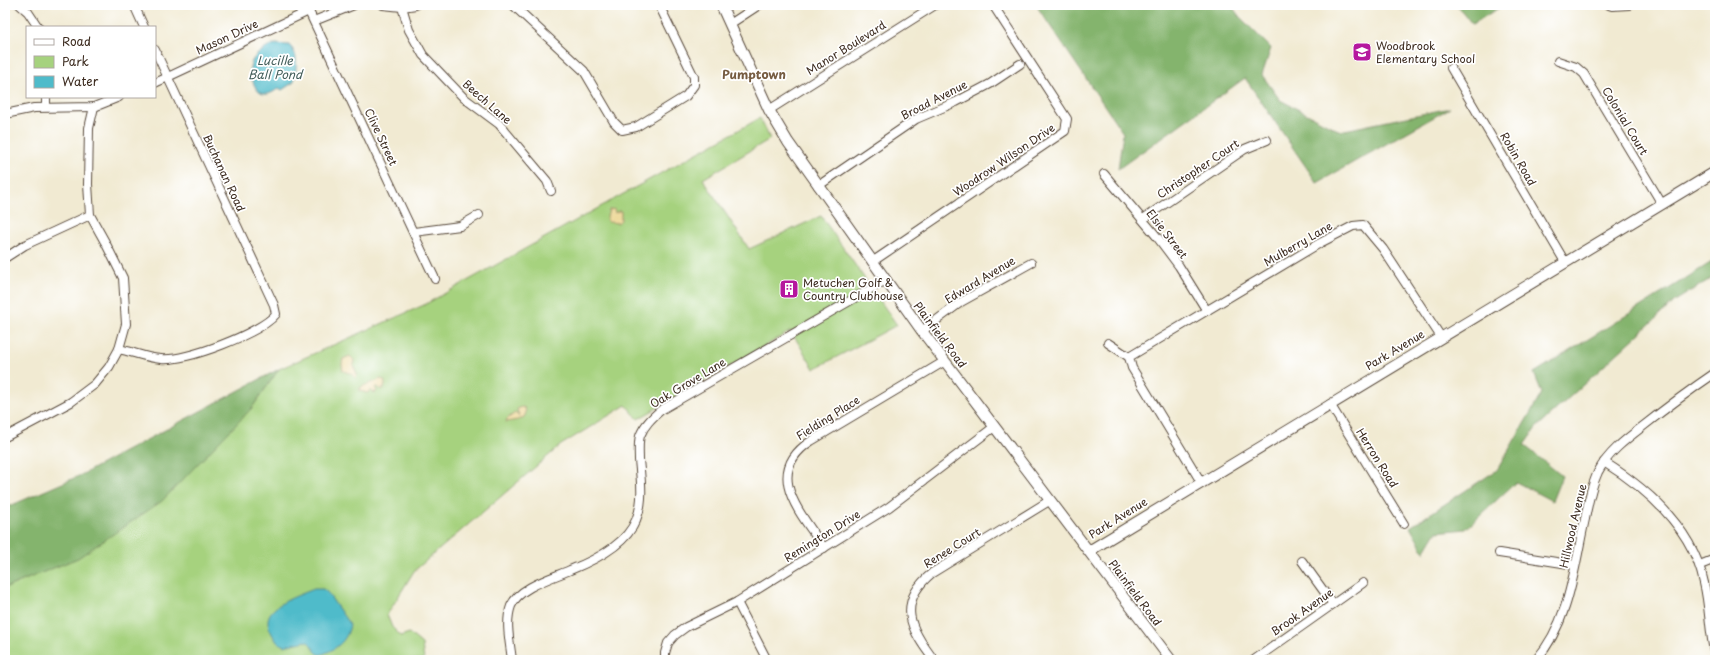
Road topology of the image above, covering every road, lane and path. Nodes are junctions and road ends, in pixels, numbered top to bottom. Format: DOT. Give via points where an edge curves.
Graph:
graph roads {
  1 [pos="20,5"];
  2 [pos="134,5"];
  3 [pos="354,5"];
  4 [pos="383,5"];
  5 [pos="416,5"];
  6 [pos="513,5"];
  7 [pos="721,5"];
  8 [pos="759,5"];
  9 [pos="935,5"];
  10 [pos="993,5"];
  11 [pos="1609,5"];
  12 [pos="1629,5"];
  13 [pos="660,6"];
  14 [pos="402,7"];
  15 [pos="308,8"];
  16 [pos="314,21"];
  17 [pos="730,24"];
  18 [pos="37,26"];
  19 [pos="144,26"];
  20 [pos="156,52"];
  21 [pos="1558,61"];
  22 [pos="1020,64"];
  23 [pos="1451,68"];
  24 [pos="168,78"];
  25 [pos="156,83"];
  26 [pos="46,98"];
  27 [pos="116,98"];
  28 [pos="46,107"];
  29 [pos="94,107"];
  30 [pos="769,110"];
  31 [pos="5,114"];
  32 [pos="1267,140"];
  33 [pos="1715,172"];
  34 [pos="1104,174"];
  35 [pos="818,186"];
  36 [pos="551,191"];
  37 [pos="1662,204"];
  38 [pos="479,214"];
  39 [pos="90,215"];
  40 [pos="1143,219"];
  41 [pos="414,232"];
  42 [pos="5,258"];
  43 [pos="872,262"];
  44 [pos="1565,262"];
  45 [pos="1031,263"];
  46 [pos="435,279"];
  47 [pos="886,280"];
  48 [pos="1207,311"];
  49 [pos="922,331"];
  50 [pos="1441,337"];
  51 [pos="1108,343"];
  52 [pos="119,349"];
  53 [pos="1129,357"];
  54 [pos="945,361"];
  55 [pos="1715,373"];
  56 [pos="1330,404"];
  57 [pos="994,427"];
  58 [pos="5,437"];
  59 [pos="1604,462"];
  60 [pos="1201,482"];
  61 [pos="1050,501"];
  62 [pos="1404,524"];
  63 [pos="824,548"];
  64 [pos="1089,551"];
  65 [pos="1499,553"];
  66 [pos="1715,559"];
  67 [pos="1302,561"];
  68 [pos="1575,565"];
  69 [pos="1700,565"];
  70 [pos="1363,583"];
  71 [pos="737,602"];
  72 [pos="1333,604"];
  73 [pos="1715,655"];
  74 [pos="512,660"];
  75 [pos="665,660"];
  76 [pos="767,660"];
  77 [pos="934,660"];
  78 [pos="1171,660"];
  79 [pos="1254,660"];
  80 [pos="1536,660"];
  1 -- 18 [label="street"];
  2 -- 19 [label="street"];
  3 -- 16 [label="street"];
  4 -- 14 [label="street"];
  5 -- 14 [label="street"];
  6 -- 13 [label="street" via="584,71 614,122 622,130 636,127 686,96 694,85 694,77"];
  7 -- 17 [label="street, Plainfield Road"];
  8 -- 17 [label="street"];
  9 -- 30 [label="street, Manor Boulevard"];
  10 -- 43 [label="street, Woodrow Wilson Drive" via="1067,119 1066,131"];
  11 -- 12 [label="street"];
  14 -- 36 [label="street, Beech Lane" via="409,30 423,55 464,98 499,124 547,180"];
  15 -- 16 [label="street, Clive Street"];
  15 -- 24 [label="street, Mason Drive"];
  16 -- 41 [label="street, Clive Street"];
  17 -- 30 [label="street, Plainfield Road"];
  20 -- 24 [label="street, Buchanan Road"];
  21 -- 37 [label="street, Colonial Court" via="1576,67 1584,74"];
  22 -- 35 [label="street, Broad Avenue" via="956,102 916,119"];
  23 -- 44 [label="street, Robin Road"];
  24 -- 25 [label="street, Mason Drive"];
  24 -- 52 [label="street, Buchanan Road" via="274,304 276,314 271,320 234,339 183,358 162,360"];
  26 -- 28 [label="street"];
  27 -- 29 [label="street"];
  28 -- 29 [label="street"];
  28 -- 31 [label="street"];
  29 -- 39 [label="street" via="89,128"];
  30 -- 35 [label="street, Plainfield Road"];
  32 -- 40 [label="street, Christopher Court" via="1245,150"];
  33 -- 37 [label="street, Park Avenue"];
  34 -- 40 [label="street, Elsie Street"];
  35 -- 43 [label="street, Plainfield Road"];
  37 -- 44 [label="street, Park Avenue"];
  38 -- 41 [label="street" via="460,226"];
  39 -- 42 [label="street" via="25,245"];
  39 -- 52 [label="street" via="123,278 126,324"];
  40 -- 48 [label="street, Elsie Street" via="1179,266"];
  41 -- 46 [label="street, Clive Street"];
  43 -- 47 [label="street, Plainfield Road"];
  44 -- 50 [label="street, Park Avenue"];
  45 -- 49 [label="street, Edward Avenue" via="960,302"];
  47 -- 49 [label="street, Plainfield Road"];
  47 -- 74 [label="street, Oak Grove Lane" via="661,410 650,420 640,437 641,498 640,509 632,528 604,553 526,590 516,598 509,620"];
  48 -- 50 [label="street, Mulberry Lane" via="1320,243 1353,226 1363,225 1383,249"];
  48 -- 53 [label="street, Mulberry Lane"];
  49 -- 54 [label="street, Plainfield Road"];
  50 -- 56 [label="street, Park Avenue"];
  51 -- 53 [label="street"];
  52 -- 58 [label="street" via="109,368 83,394"];
  53 -- 60 [label="street" via="1132,368"];
  54 -- 57 [label="street, Plainfield Road"];
  54 -- 63 [label="street, Fielding Place" via="795,453 788,468 788,491"];
  55 -- 59 [label="street, Hillwood Avenue" via="1665,408 1610,454"];
  56 -- 60 [label="street, Park Avenue"];
  56 -- 62 [label="street, Herron Road"];
  57 -- 61 [label="street, Plainfield Road"];
  57 -- 63 [label="street, Remington Drive" via="889,507"];
  59 -- 68 [label="street, Hillwood Avenue" via="1590,494"];
  59 -- 69 [label="street" via="1662,506"];
  60 -- 64 [label="street, Park Avenue"];
  61 -- 64 [label="street, Plainfield Road"];
  61 -- 77 [label="street, Renee Court" via="932,572 917,587 911,606 913,627 919,641"];
  63 -- 71 [label="street, Remington Drive"];
  64 -- 78 [label="street, Plainfield Road"];
  65 -- 68 [label="street"];
  66 -- 69 [label="street"];
  67 -- 72 [label="street"];
  68 -- 80 [label="street, Hillwood Avenue" via="1560,622 1551,641"];
  69 -- 73 [label="street"];
  70 -- 72 [label="street, Brook Avenue"];
  71 -- 75 [label="street, Remington Drive" via="675,635 668,643"];
  71 -- 76 [label="street"];
  72 -- 79 [label="street, Brook Avenue"];
}
